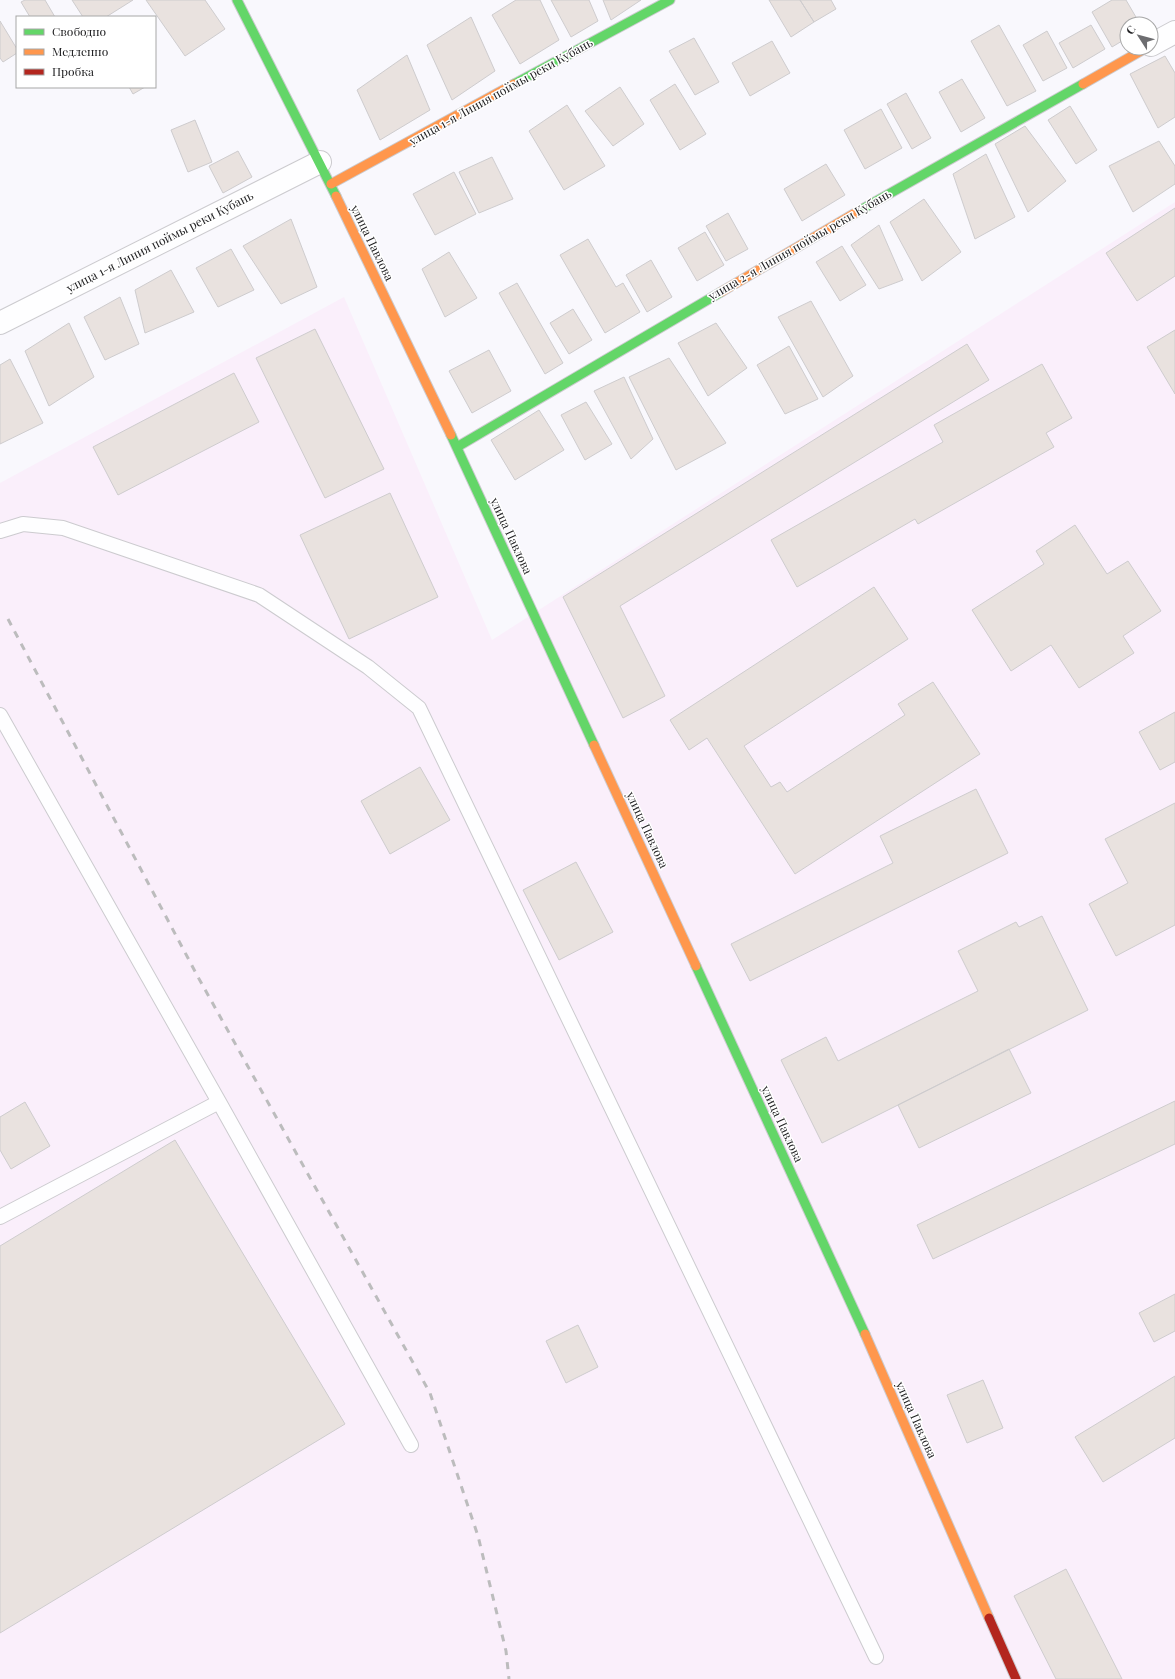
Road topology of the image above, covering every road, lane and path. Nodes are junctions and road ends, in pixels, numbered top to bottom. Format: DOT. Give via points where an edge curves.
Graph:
graph roads {
  1 [pos="237,0"];
  2 [pos="670,0"];
  3 [pos="1175,32"];
  4 [pos="1159,41"];
  5 [pos="1132,56"];
  6 [pos="320,162"];
  7 [pos="331,184"];
  8 [pos="0,323"];
  9 [pos="457,447"];
  10 [pos="0,531"];
  11 [pos="0,716"];
  12 [pos="219,1102"];
  13 [pos="0,1217"];
  14 [pos="411,1445"];
  15 [pos="876,1657"];
  16 [pos="1016,1679"];
  1 -- 6 [label="street, улица Павлова"];
  2 -- 7 [label="street, улица 1-я Линия поймы реки Кубань"];
  3 -- 4 [label="street"];
  5 -- 9 [label="street, улица 2-я Линия поймы реки Кубань" via="929,170"];
  6 -- 7 [label="street, улица Павлова"];
  6 -- 8 [label="street, улица 1-я Линия поймы реки Кубань"];
  7 -- 9 [label="street, улица Павлова"];
  9 -- 16 [label="street, улица Павлова" via="845,1289"];
  10 -- 15 [label="lane" via="23,524 63,528 259,595 368,668 419,708"];
  11 -- 12 [label="lane"];
  12 -- 13 [label="lane"];
  12 -- 14 [label="lane"];
}
